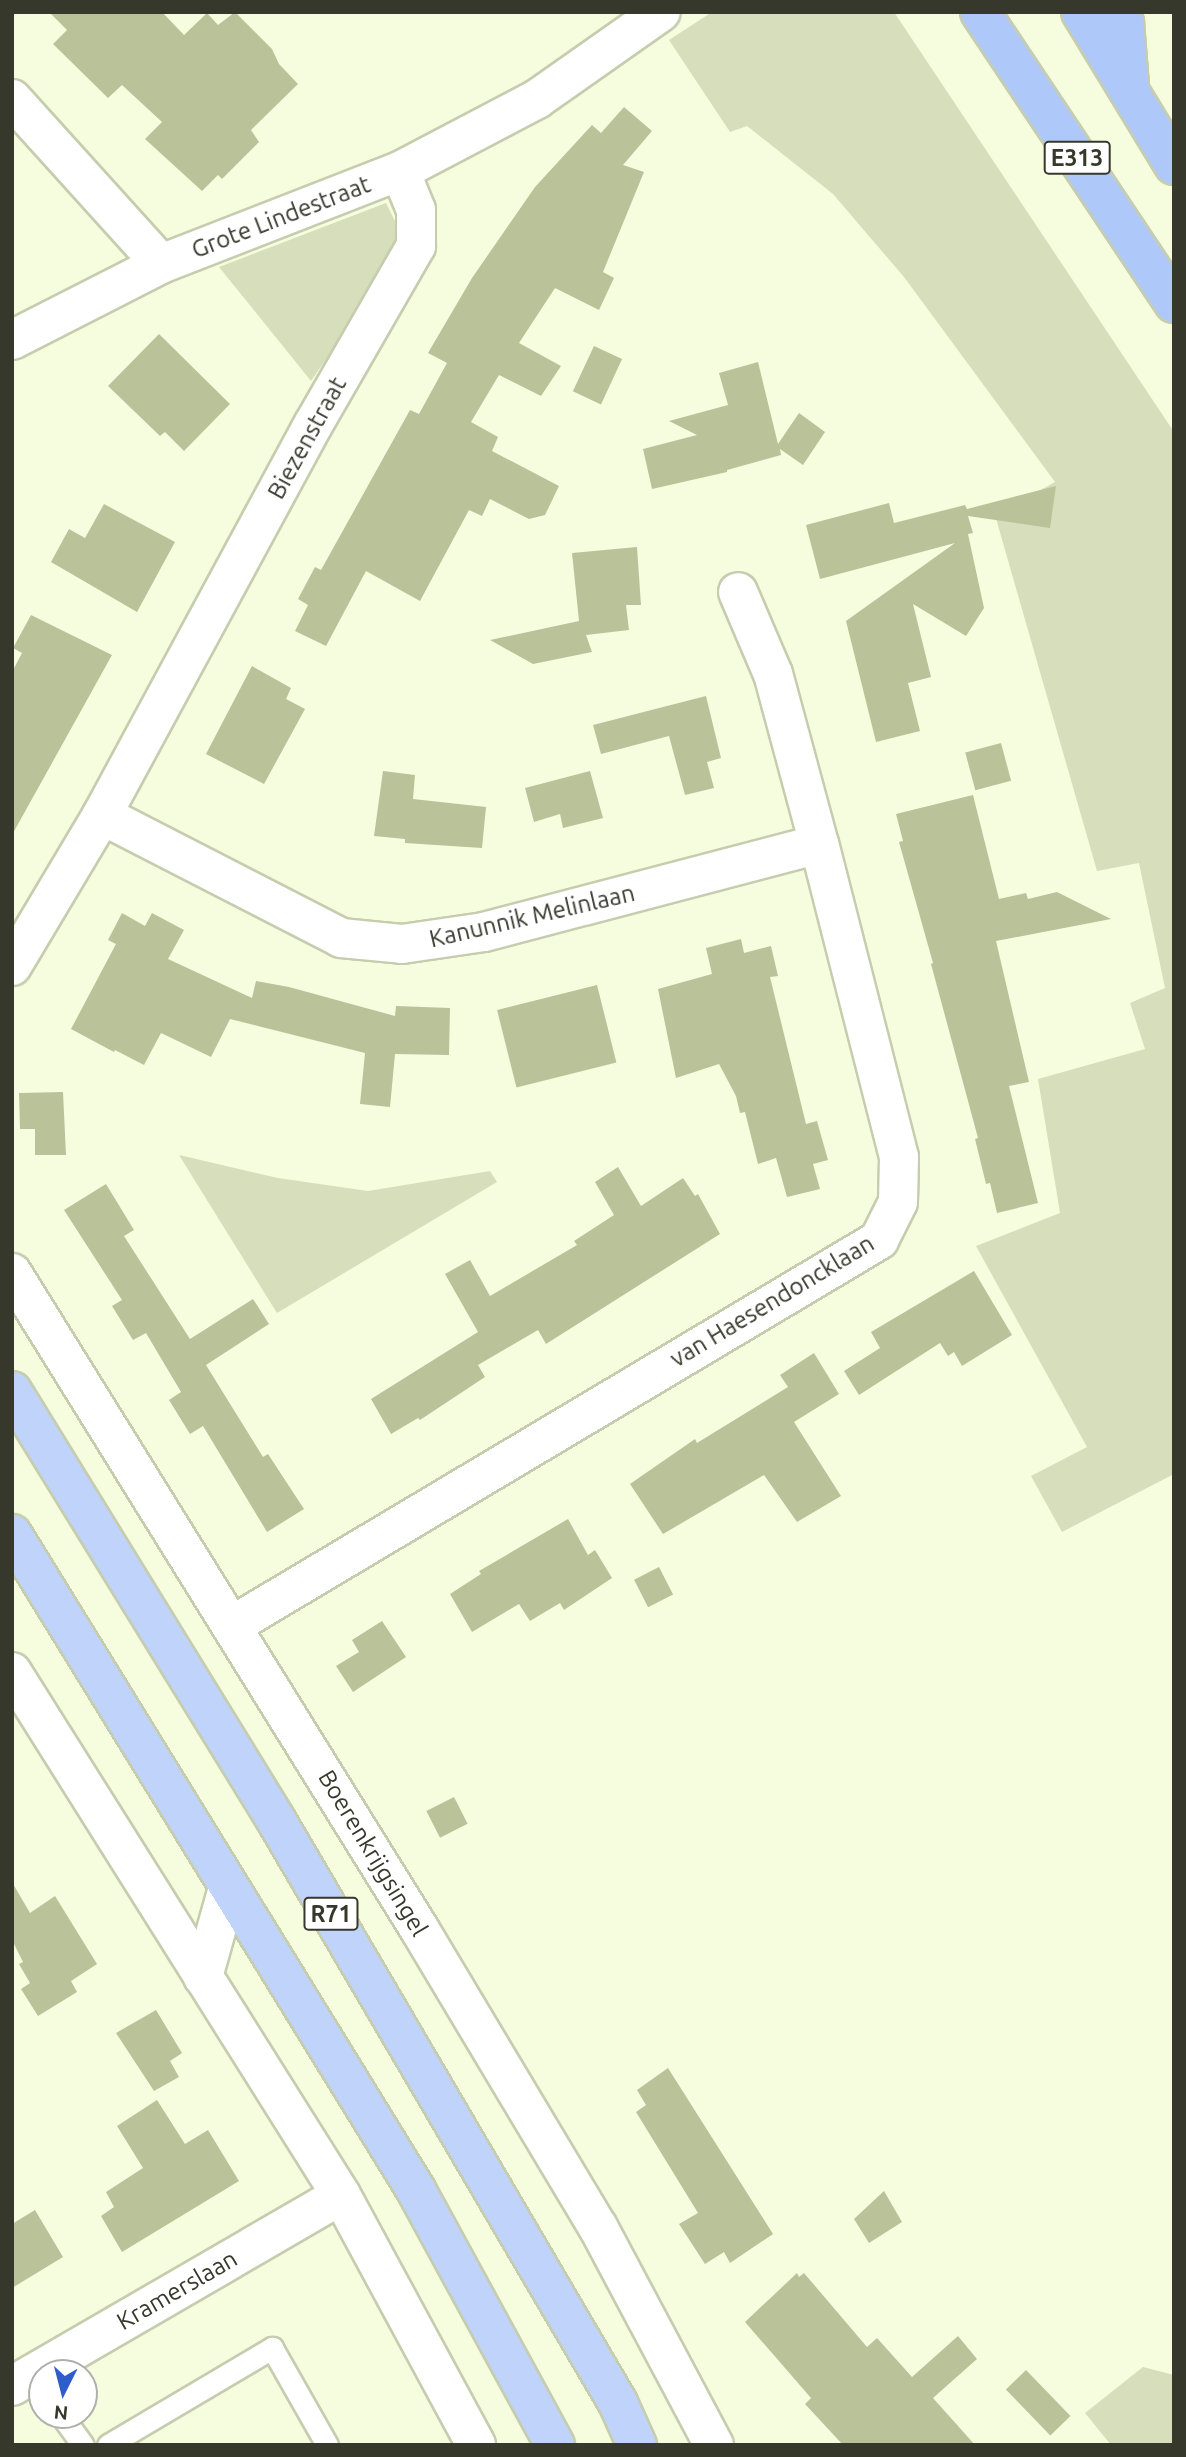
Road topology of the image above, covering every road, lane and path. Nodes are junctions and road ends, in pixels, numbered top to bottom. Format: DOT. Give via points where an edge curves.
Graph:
graph roads {
  1 [pos="661,12"];
  2 [pos="980,12"];
  3 [pos="1081,12"];
  4 [pos="1118,12"];
  5 [pos="1130,94"];
  6 [pos="12,99"];
  7 [pos="1174,165"];
  8 [pos="400,171"];
  9 [pos="161,264"];
  10 [pos="1174,303"];
  11 [pos="12,340"];
  12 [pos="738,592"];
  13 [pos="102,815"];
  14 [pos="819,844"];
  15 [pos="12,966"];
  16 [pos="12,1273"];
  17 [pos="12,1391"];
  18 [pos="12,1534"];
  19 [pos="233,1625"];
  20 [pos="12,1672"];
  21 [pos="228,1888"];
  22 [pos="204,1977"];
  23 [pos="341,2195"];
  24 [pos="67,2359"];
  25 [pos="71,2429"];
  26 [pos="83,2445"];
  27 [pos="108,2445"];
  28 [pos="327,2445"];
  29 [pos="476,2445"];
  30 [pos="555,2445"];
  31 [pos="637,2445"];
  32 [pos="715,2445"];
  1 -- 8 [label="street" via="537,99"];
  2 -- 10 [label="highway, E313"];
  3 -- 5 [label="highway"];
  4 -- 5 [label="highway" via="1124,23"];
  5 -- 7 [label="highway"];
  6 -- 9 [label="street, Grote Lindestraat"];
  8 -- 9 [label="street, Grote Lindestraat"];
  8 -- 13 [label="street, Biezenstraat" via="416,210 416,246 313,425"];
  9 -- 11 [label="street, Grote Lindestraat"];
  12 -- 14 [label="street, van Haesendoncklaan" via="773,674"];
  13 -- 14 [label="street, Kanunnik Melinlaan" via="341,938 402,944 484,932"];
  13 -- 15 [label="street, Biezenstraat"];
  14 -- 19 [label="street, van Haesendoncklaan" via="899,1157 898,1202 878,1240"];
  16 -- 19 [label="street, Boerenkrijgsingel"];
  17 -- 31 [label="highway, R71" via="276,1820 618,2403"];
  18 -- 21 [label="highway"];
  19 -- 32 [label="street, Boerenkrijgsingel" via="598,2227"];
  20 -- 22 [label="street"];
  21 -- 22 [label="street"];
  21 -- 30 [label="highway" via="416,2190"];
  22 -- 23 [label="street"];
  23 -- 24 [label="street, Kramerslaan"];
  23 -- 29 [label="street"];
  25 -- 26 [label="lane"];
  27 -- 28 [label="lane" via="272,2348"];
}
